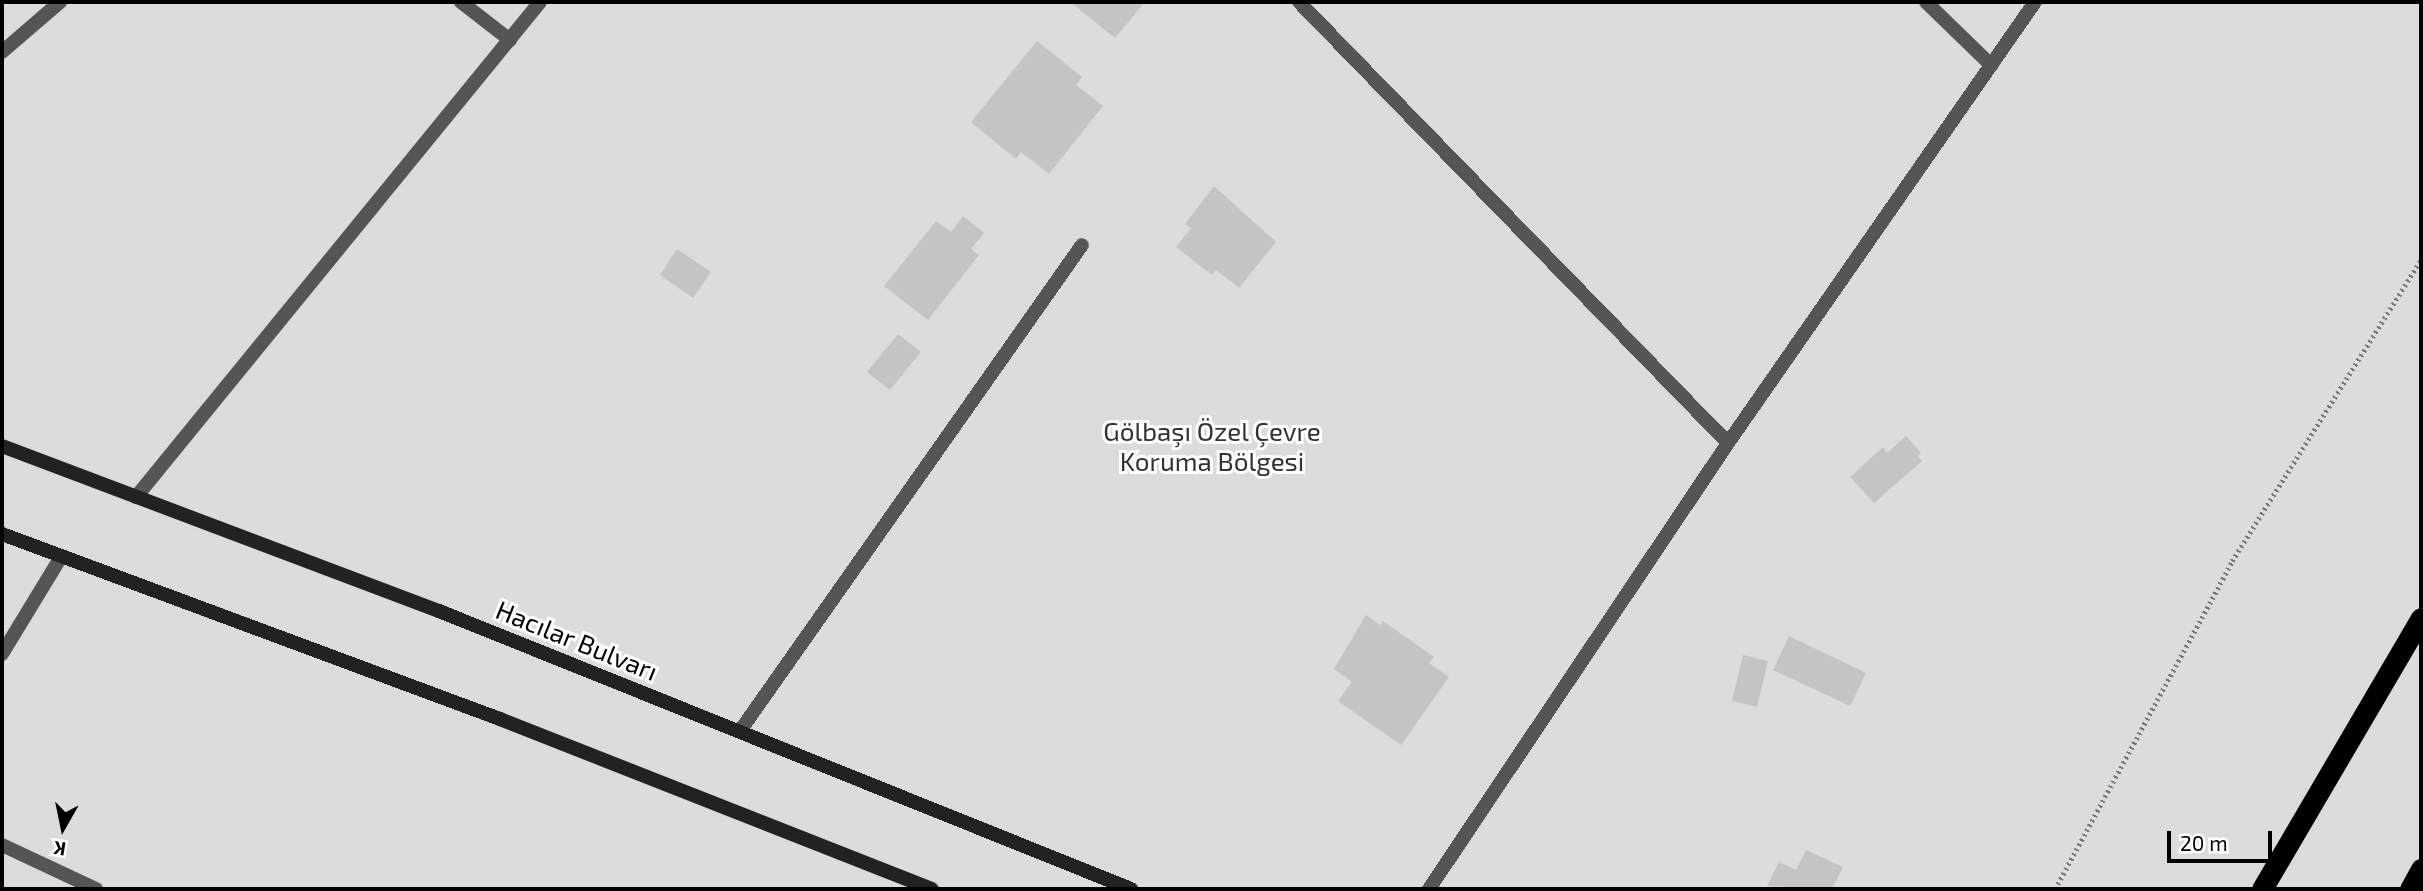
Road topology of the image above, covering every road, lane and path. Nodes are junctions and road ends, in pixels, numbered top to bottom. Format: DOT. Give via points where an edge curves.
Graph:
graph roads {
  1 [pos="60,2"];
  2 [pos="461,2"];
  3 [pos="540,2"];
  4 [pos="1299,2"];
  5 [pos="1926,2"];
  6 [pos="2035,2"];
  7 [pos="510,40"];
  8 [pos="2,52"];
  9 [pos="1991,65"];
  10 [pos="1083,245"];
  11 [pos="2421,260"];
  12 [pos="1728,443"];
  13 [pos="2,446"];
  14 [pos="136,497"];
  15 [pos="2,534"];
  16 [pos="61,557"];
  17 [pos="2421,618"];
  18 [pos="2,654"];
  19 [pos="740,731"];
  20 [pos="2,845"];
  21 [pos="2421,869"];
  22 [pos="96,889"];
  23 [pos="932,889"];
  24 [pos="1131,889"];
  25 [pos="1429,889"];
  26 [pos="2055,889"];
  27 [pos="2262,889"];
  28 [pos="2410,889"];
  1 -- 8 [label="street"];
  2 -- 7 [label="street"];
  3 -- 7 [label="street"];
  4 -- 12 [label="street"];
  5 -- 9 [label="street"];
  6 -- 9 [label="street"];
  7 -- 14 [label="street"];
  9 -- 12 [label="street"];
  10 -- 19 [label="street"];
  11 -- 26 [label="path" via="2232,561"];
  12 -- 25 [label="street"];
  13 -- 14 [label="main road, Hacılar Bulvarı"];
  14 -- 19 [label="main road, Hacılar Bulvarı"];
  15 -- 16 [label="main road"];
  16 -- 18 [label="street"];
  16 -- 23 [label="main road" via="487,715"];
  17 -- 27 [label="highway"];
  19 -- 24 [label="main road, Hacılar Bulvarı"];
  20 -- 22 [label="street"];
  21 -- 28 [label="highway"];
}
